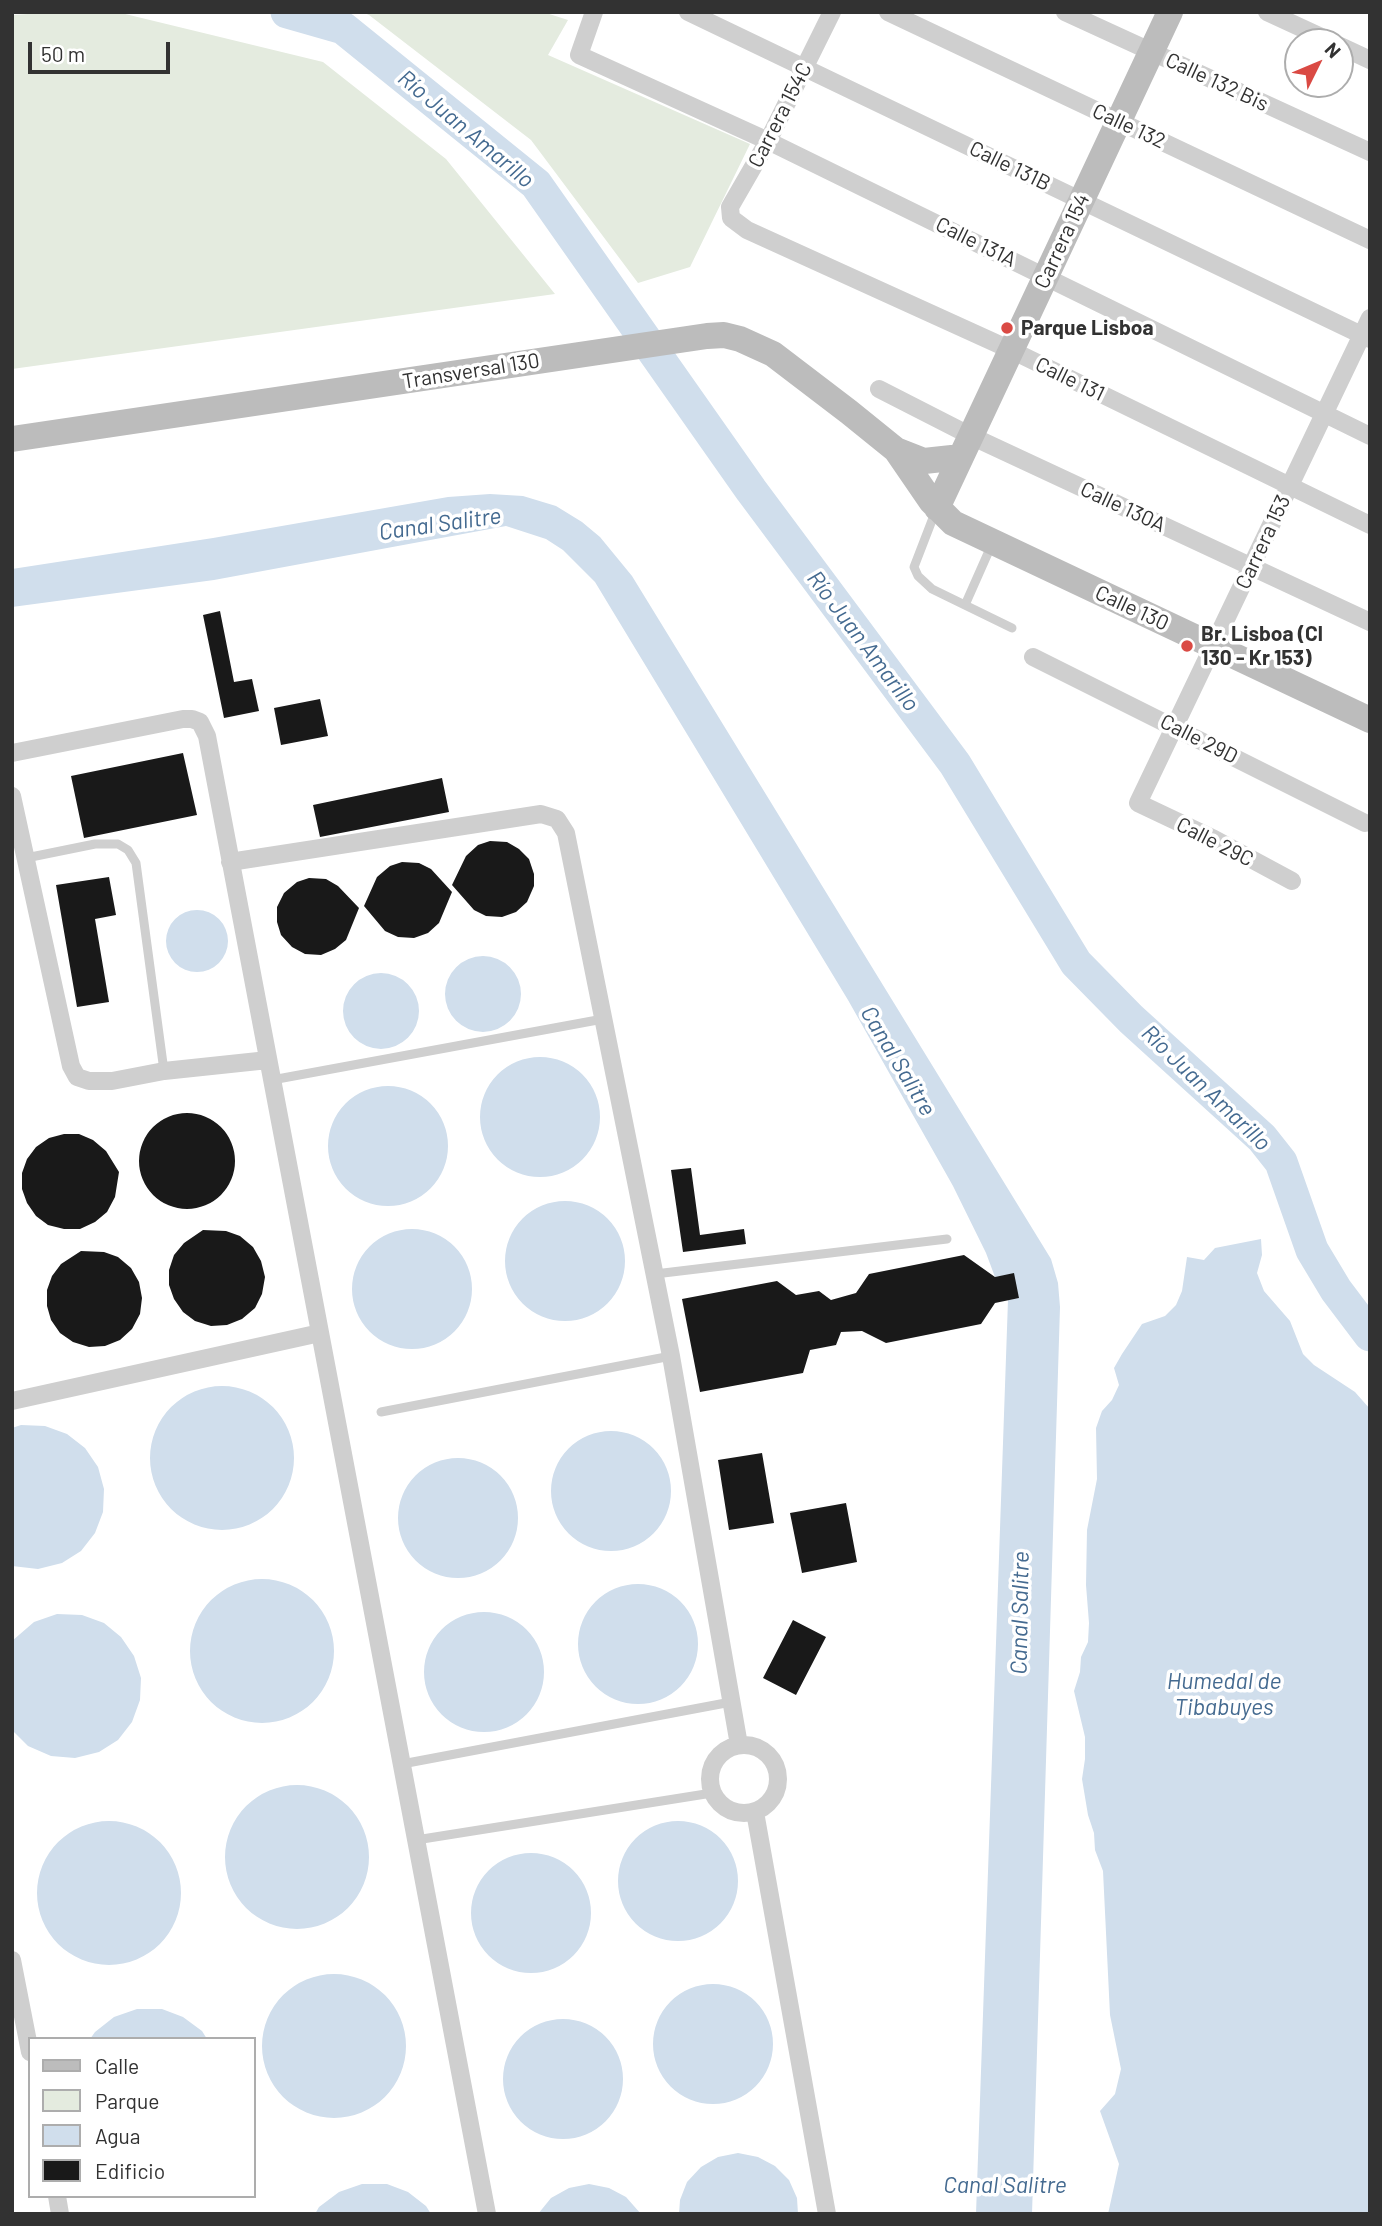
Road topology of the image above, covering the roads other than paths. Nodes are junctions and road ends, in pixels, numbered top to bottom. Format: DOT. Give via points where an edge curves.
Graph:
graph roads {
  1 [pos="594,12"];
  2 [pos="688,12"];
  3 [pos="832,12"];
  4 [pos="888,12"];
  5 [pos="1065,12"];
  6 [pos="1170,12"];
  7 [pos="1267,12"];
  8 [pos="1302,28"];
  9 [pos="1151,52"];
  10 [pos="1354,53"];
  11 [pos="1370,60"];
  12 [pos="804,68"];
  13 [pos="1119,121"];
  14 [pos="768,141"];
  15 [pos="1370,152"];
  16 [pos="1082,200"];
  17 [pos="730,218"];
  18 [pos="1370,240"];
  19 [pos="1046,276"];
  20 [pos="1370,318"];
  21 [pos="1366,337"];
  22 [pos="1011,350"];
  23 [pos="879,389"];
  24 [pos="1324,414"];
  25 [pos="1370,436"];
  26 [pos="12,439"];
  27 [pos="966,446"];
  28 [pos="896,450"];
  29 [pos="1289,486"];
  30 [pos="937,508"];
  31 [pos="1370,525"];
  32 [pos="993,542"];
  33 [pos="1251,566"];
  34 [pos="965,606"];
  35 [pos="1370,622"];
  36 [pos="1012,628"];
  37 [pos="1213,646"];
  38 [pos="1033,657"];
  39 [pos="1370,720"];
  40 [pos="1175,727"];
  41 [pos="12,753"];
  42 [pos="12,796"];
  43 [pos="1138,803"];
  44 [pos="1365,822"];
  45 [pos="26,858"];
  46 [pos="230,862"];
  47 [pos="1292,881"];
  48 [pos="603,1019"];
  49 [pos="268,1060"];
  50 [pos="164,1071"];
  51 [pos="272,1080"];
  52 [pos="947,1239"];
  53 [pos="655,1274"];
  54 [pos="320,1332"];
  55 [pos="671,1356"];
  56 [pos="12,1401"];
  57 [pos="381,1412"];
  58 [pos="731,1702"];
  59 [pos="739,1745"];
  60 [pos="402,1764"];
  61 [pos="712,1793"];
  62 [pos="755,1812"];
  63 [pos="416,1840"];
  64 [pos="12,1960"];
  65 [pos="28,2042"];
  66 [pos="487,2214"];
  67 [pos="827,2214"];
  1 -- 14 [label="street, Calle 131A" via="579,55"];
  2 -- 12 [label="street, Calle 131B"];
  3 -- 12 [label="street, Carrera 154C"];
  4 -- 13 [label="street, Calle 132"];
  5 -- 9 [label="street, Calle 132 Bis"];
  6 -- 9 [label="main road, Carrera 154"];
  7 -- 8 [label="street"];
  9 -- 13 [label="main road, Carrera 154"];
  9 -- 15 [label="street, Calle 132 Bis"];
  10 -- 11 [label="street"];
  12 -- 14 [label="street, Carrera 154C"];
  12 -- 16 [label="street, Calle 131B"];
  13 -- 16 [label="main road, Carrera 154"];
  13 -- 18 [label="street, Calle 132"];
  14 -- 17 [label="street, Carrera 154C" via="730,207"];
  14 -- 19 [label="street, Calle 131A"];
  16 -- 19 [label="main road, Carrera 154"];
  16 -- 21 [label="street, Calle 131B"];
  17 -- 22 [label="street, Calle 131" via="747,230"];
  19 -- 22 [label="main road, Carrera 154"];
  19 -- 24 [label="street, Calle 131A"];
  20 -- 21 [label="street, Carrera 153"];
  21 -- 24 [label="street, Carrera 153"];
  22 -- 27 [label="main road, Carrera 154"];
  22 -- 29 [label="street, Calle 131"];
  23 -- 27 [label="street, Calle 130A"];
  24 -- 25 [label="street, Calle 131A"];
  24 -- 29 [label="street, Carrera 153"];
  26 -- 28 [label="main road, Transversal 130" via="724,335 773,354"];
  27 -- 28 [label="main road, Transversal 130" via="924,461"];
  27 -- 30 [label="main road, Carrera 154"];
  27 -- 33 [label="street, Calle 130A"];
  28 -- 30 [label="main road, Transversal 130"];
  29 -- 31 [label="street, Calle 131"];
  29 -- 33 [label="street, Carrera 153"];
  30 -- 32 [label="main road, Calle 130" via="953,523"];
  30 -- 34 [label="lane" via="914,567 932,589"];
  32 -- 34 [label="lane"];
  32 -- 37 [label="main road, Calle 130"];
  33 -- 35 [label="street, Calle 130A"];
  33 -- 37 [label="street, Carrera 153"];
  34 -- 36 [label="lane"];
  37 -- 39 [label="main road, Calle 130"];
  37 -- 40 [label="street, Carrera 153"];
  38 -- 40 [label="street, Calle 29D"];
  40 -- 43 [label="street, Carrera 153"];
  40 -- 44 [label="street, Calle 29D"];
  41 -- 46 [label="street" via="183,719 200,722 207,736"];
  42 -- 45 [label="street"];
  43 -- 47 [label="street, Calle 29C"];
  45 -- 50 [label="street" via="76,1077 112,1081"];
  45 -- 50 [label="lane" via="95,844 118,844 128,850 136,863"];
  46 -- 48 [label="street" via="541,814 556,819 566,833"];
  46 -- 49 [label="street"];
  48 -- 51 [label="lane"];
  48 -- 53 [label="street"];
  49 -- 50 [label="street"];
  49 -- 51 [label="street"];
  51 -- 54 [label="street"];
  52 -- 53 [label="lane"];
  53 -- 55 [label="street"];
  54 -- 56 [label="street"];
  54 -- 60 [label="street"];
  55 -- 57 [label="lane"];
  55 -- 58 [label="street"];
  58 -- 59 [label="street"];
  58 -- 60 [label="lane"];
  59 -- 61 [label="street" via="717,1757 709,1781"];
  59 -- 62 [label="street" via="763,1751 778,1772 774,1796"];
  60 -- 63 [label="street"];
  61 -- 62 [label="street" via="730,1811"];
  61 -- 63 [label="lane"];
  62 -- 67 [label="street"];
  63 -- 66 [label="street"];
  64 -- 65 [label="street"];
}
